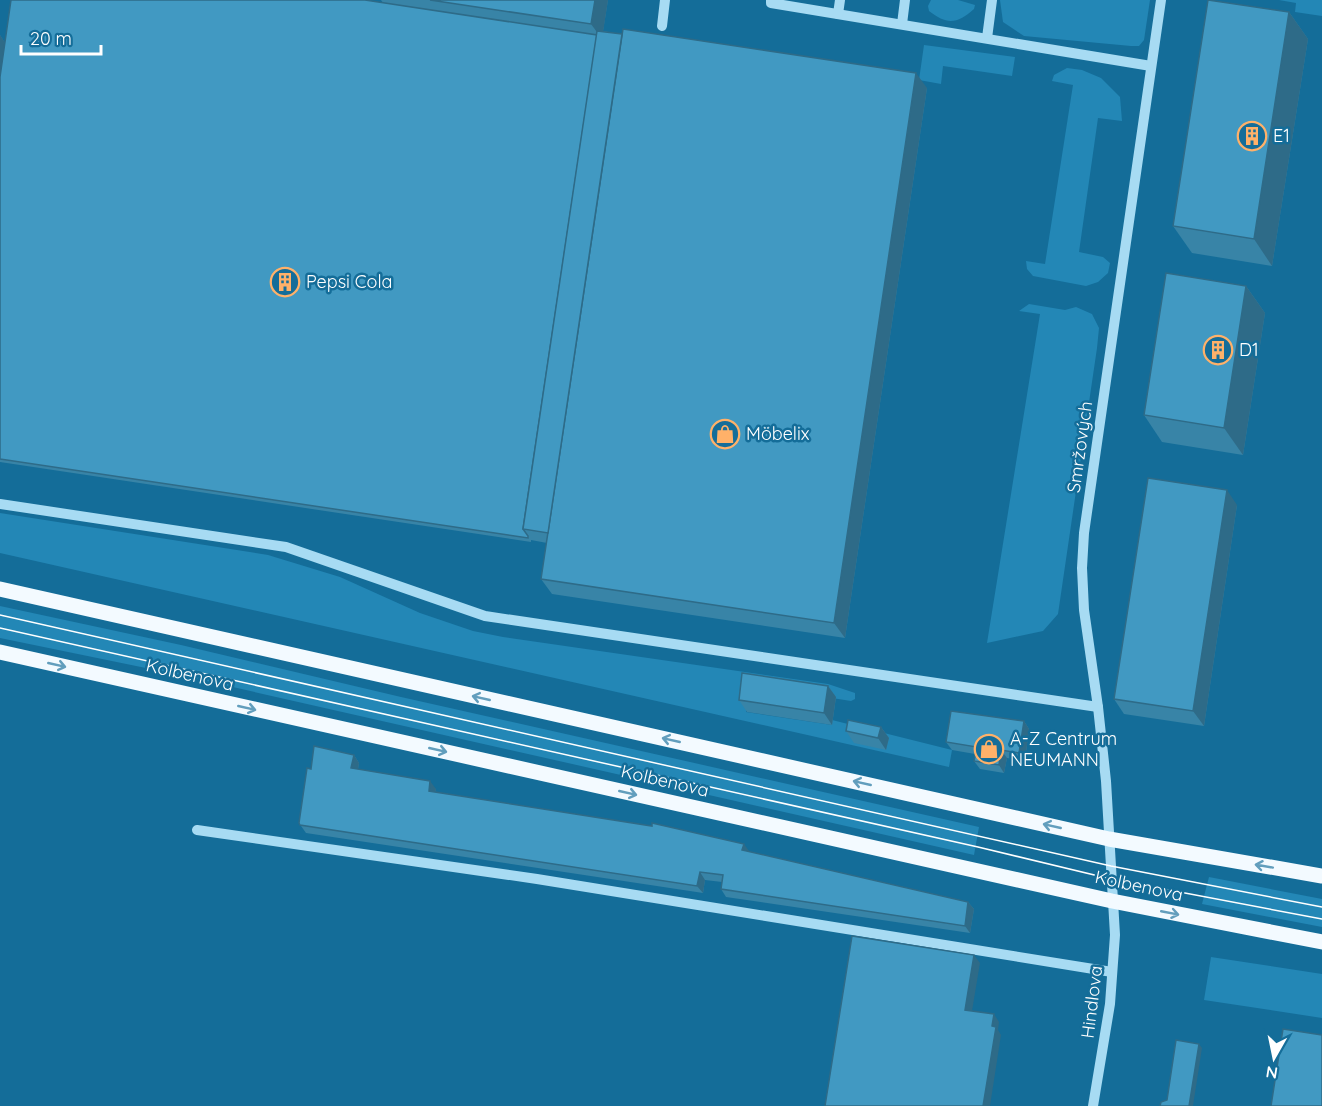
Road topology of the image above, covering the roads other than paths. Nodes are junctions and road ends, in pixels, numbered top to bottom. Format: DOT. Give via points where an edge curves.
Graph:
graph roads {
  1 [pos="665,0"];
  2 [pos="771,0"];
  3 [pos="840,0"];
  4 [pos="905,0"];
  5 [pos="992,0"];
  6 [pos="1161,0"];
  7 [pos="838,14"];
  8 [pos="902,24"];
  9 [pos="662,26"];
  10 [pos="987,38"];
  11 [pos="1151,66"];
  12 [pos="0,504"];
  13 [pos="0,589"];
  14 [pos="0,652"];
  15 [pos="1098,707"];
  16 [pos="197,830"];
  17 [pos="1109,839"];
  18 [pos="1322,876"];
  19 [pos="1113,901"];
  20 [pos="1322,942"];
  21 [pos="1112,972"];
  22 [pos="1093,1106"];
  1 -- 9 [label="street"];
  2 -- 7 [label="street"];
  3 -- 7 [label="street"];
  4 -- 8 [label="street"];
  5 -- 10 [label="street"];
  6 -- 11 [label="street, Smržových"];
  7 -- 8 [label="street"];
  8 -- 10 [label="street"];
  10 -- 11 [label="street"];
  11 -- 15 [label="street, Smržových" via="1084,533 1084,610"];
  12 -- 15 [label="street" via="286,547 485,616"];
  17 -- 13 [label="main road, one-way"];
  14 -- 19 [label="main road, Kolbenova, one-way"];
  15 -- 17 [label="street, Smržových"];
  16 -- 21 [label="street" via="549,881"];
  18 -- 17 [label="main road, one-way"];
  17 -- 19 [label="street, Smržových"];
  19 -- 20 [label="main road, Kolbenova, one-way"];
  19 -- 21 [label="street, Hindlova"];
  21 -- 22 [label="street, Hindlova"];
}
